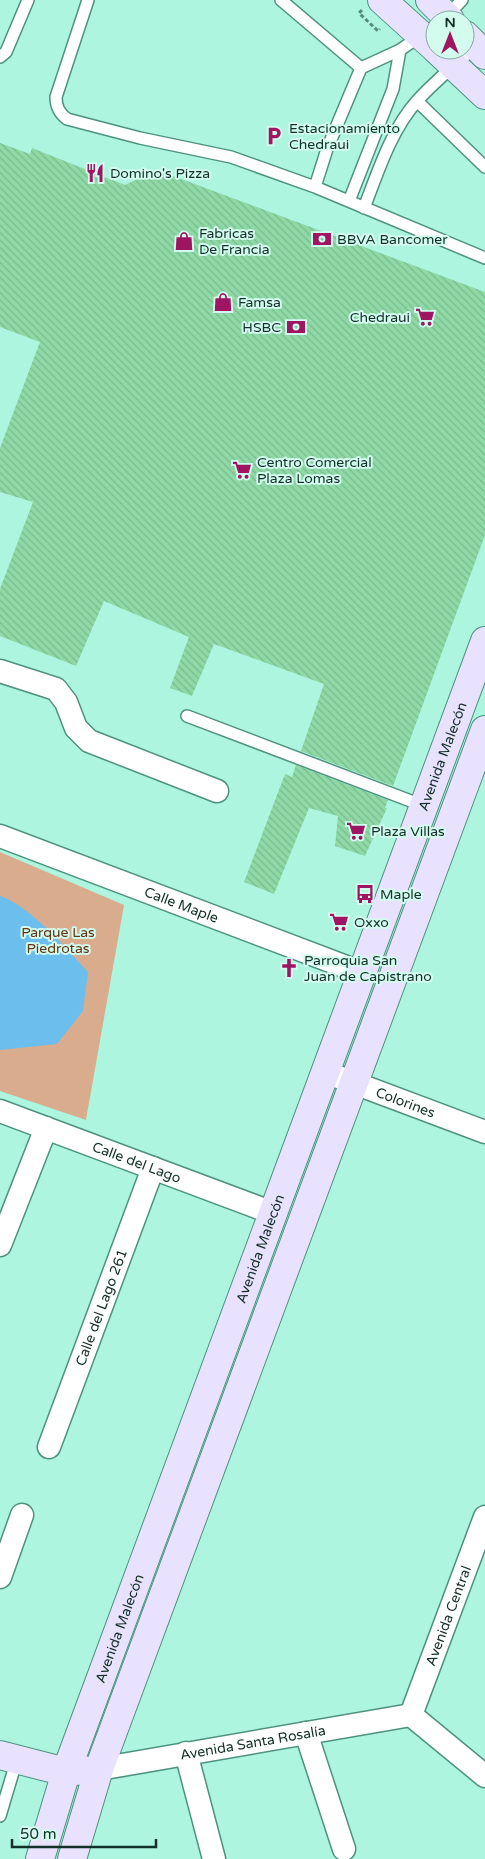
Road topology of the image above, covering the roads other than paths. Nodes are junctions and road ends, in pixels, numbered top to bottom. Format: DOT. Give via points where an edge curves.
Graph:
graph roads {
  1 [pos="28,0"];
  2 [pos="88,0"];
  3 [pos="281,0"];
  4 [pos="382,0"];
  5 [pos="425,22"];
  6 [pos="0,36"];
  7 [pos="11,41"];
  8 [pos="425,42"];
  9 [pos="425,55"];
  10 [pos="0,57"];
  11 [pos="434,60"];
  12 [pos="463,60"];
  13 [pos="361,68"];
  14 [pos="485,96"];
  15 [pos="417,101"];
  16 [pos="485,167"];
  17 [pos="315,187"];
  18 [pos="349,201"];
  19 [pos="364,208"];
  20 [pos="485,258"];
  21 [pos="485,641"];
  22 [pos="0,670"];
  23 [pos="187,716"];
  24 [pos="485,730"];
  25 [pos="217,791"];
  26 [pos="424,806"];
  27 [pos="0,836"];
  28 [pos="362,973"];
  29 [pos="325,1072"];
  30 [pos="354,1083"];
  31 [pos="0,1111"];
  32 [pos="46,1128"];
  33 [pos="485,1132"];
  34 [pos="153,1168"];
  35 [pos="273,1213"];
  36 [pos="0,1245"];
  37 [pos="49,1446"];
  38 [pos="22,1515"];
  39 [pos="485,1518"];
  40 [pos="0,1577"];
  41 [pos="411,1715"];
  42 [pos="306,1732"];
  43 [pos="186,1753"];
  44 [pos="9,1757"];
  45 [pos="99,1769"];
  46 [pos="66,1772"];
  47 [pos="485,1776"];
  48 [pos="0,1816"];
  49 [pos="344,1850"];
  50 [pos="40,1859"];
  51 [pos="72,1859"];
  52 [pos="214,1859"];
  1 -- 7 [label="lane"];
  2 -- 17 [label="lane" via="56,97 62,116 93,127 231,157"];
  3 -- 13 [label="lane"];
  4 -- 5 [label="street"];
  6 -- 7 [label="lane"];
  7 -- 10 [label="lane"];
  8 -- 13 [label="lane"];
  9 -- 18 [label="lane" via="393,89"];
  11 -- 15 [label="lane"];
  12 -- 14 [label="street"];
  13 -- 17 [label="lane" via="327,149"];
  15 -- 16 [label="lane"];
  15 -- 19 [label="lane" via="400,125"];
  17 -- 18 [label="lane"];
  18 -- 19 [label="lane"];
  19 -- 20 [label="lane"];
  21 -- 26 [label="street, Avenida Malecón"];
  22 -- 25 [label="street" via="56,689 66,702 76,728 89,741"];
  23 -- 26 [label="lane"];
  24 -- 30 [label="street"];
  26 -- 28 [label="street, Avenida Malecón"];
  27 -- 28 [label="street, Calle Maple"];
  28 -- 29 [label="street, Avenida Malecón"];
  29 -- 30 [label="street, Colorines"];
  29 -- 35 [label="street, Avenida Malecón"];
  30 -- 33 [label="street, Colorines"];
  30 -- 45 [label="street"];
  31 -- 32 [label="street, Calle del Lago"];
  32 -- 34 [label="street, Calle del Lago"];
  32 -- 36 [label="street"];
  34 -- 35 [label="street, Calle del Lago"];
  34 -- 37 [label="street, Calle del Lago 261"];
  35 -- 46 [label="street, Avenida Malecón"];
  38 -- 40 [label="street"];
  39 -- 41 [label="street, Avenida Central"];
  41 -- 42 [label="street, Avenida Santa Rosalía"];
  41 -- 47 [label="street"];
  42 -- 43 [label="street, Avenida Santa Rosalía"];
  42 -- 49 [label="street"];
  43 -- 45 [label="street, Avenida Santa Rosalía"];
  43 -- 52 [label="street"];
  44 -- 46 [label="street, Avenida Santa Rosalía"];
  44 -- 48 [label="lane"];
  45 -- 46 [label="street, Avenida Santa Rosalía"];
  45 -- 51 [label="street"];
  46 -- 50 [label="street, Avenida Malecón"];
}
